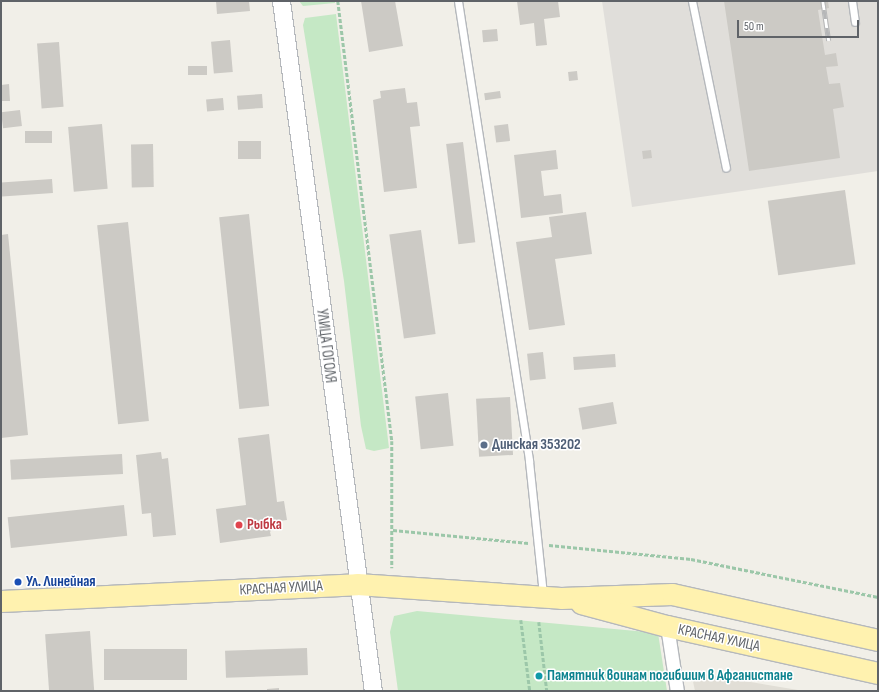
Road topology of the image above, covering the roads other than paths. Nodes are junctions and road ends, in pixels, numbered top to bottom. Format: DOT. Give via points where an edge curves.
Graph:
graph roads {
  1 [pos="281,1"];
  2 [pos="458,1"];
  3 [pos="692,1"];
  4 [pos="852,1"];
  5 [pos="855,22"];
  6 [pos="726,168"];
  7 [pos="357,584"];
  8 [pos="552,597"];
  9 [pos="1,601"];
  10 [pos="667,626"];
  11 [pos="878,640"];
  12 [pos="878,673"];
  13 [pos="373,691"];
  14 [pos="677,691"];
  1 -- 7 [label="street, УЛИЦА ГОГОЛЯ"];
  2 -- 8 [label="lane" via="529,461 537,544"];
  3 -- 6 [label="lane"];
  4 -- 5 [label="lane"];
  7 -- 8 [label="main road, КРАСНАЯ УЛИЦА"];
  7 -- 9 [label="main road, КРАСНАЯ УЛИЦА"];
  7 -- 13 [label="street, УЛИЦА ГОГОЛЯ"];
  8 -- 10 [label="main road, КРАСНАЯ УЛИЦА"];
  8 -- 11 [label="main road, КРАСНАЯ УЛИЦА" via="672,594"];
  10 -- 12 [label="main road, КРАСНАЯ УЛИЦА"];
  10 -- 14 [label="street"];
}
